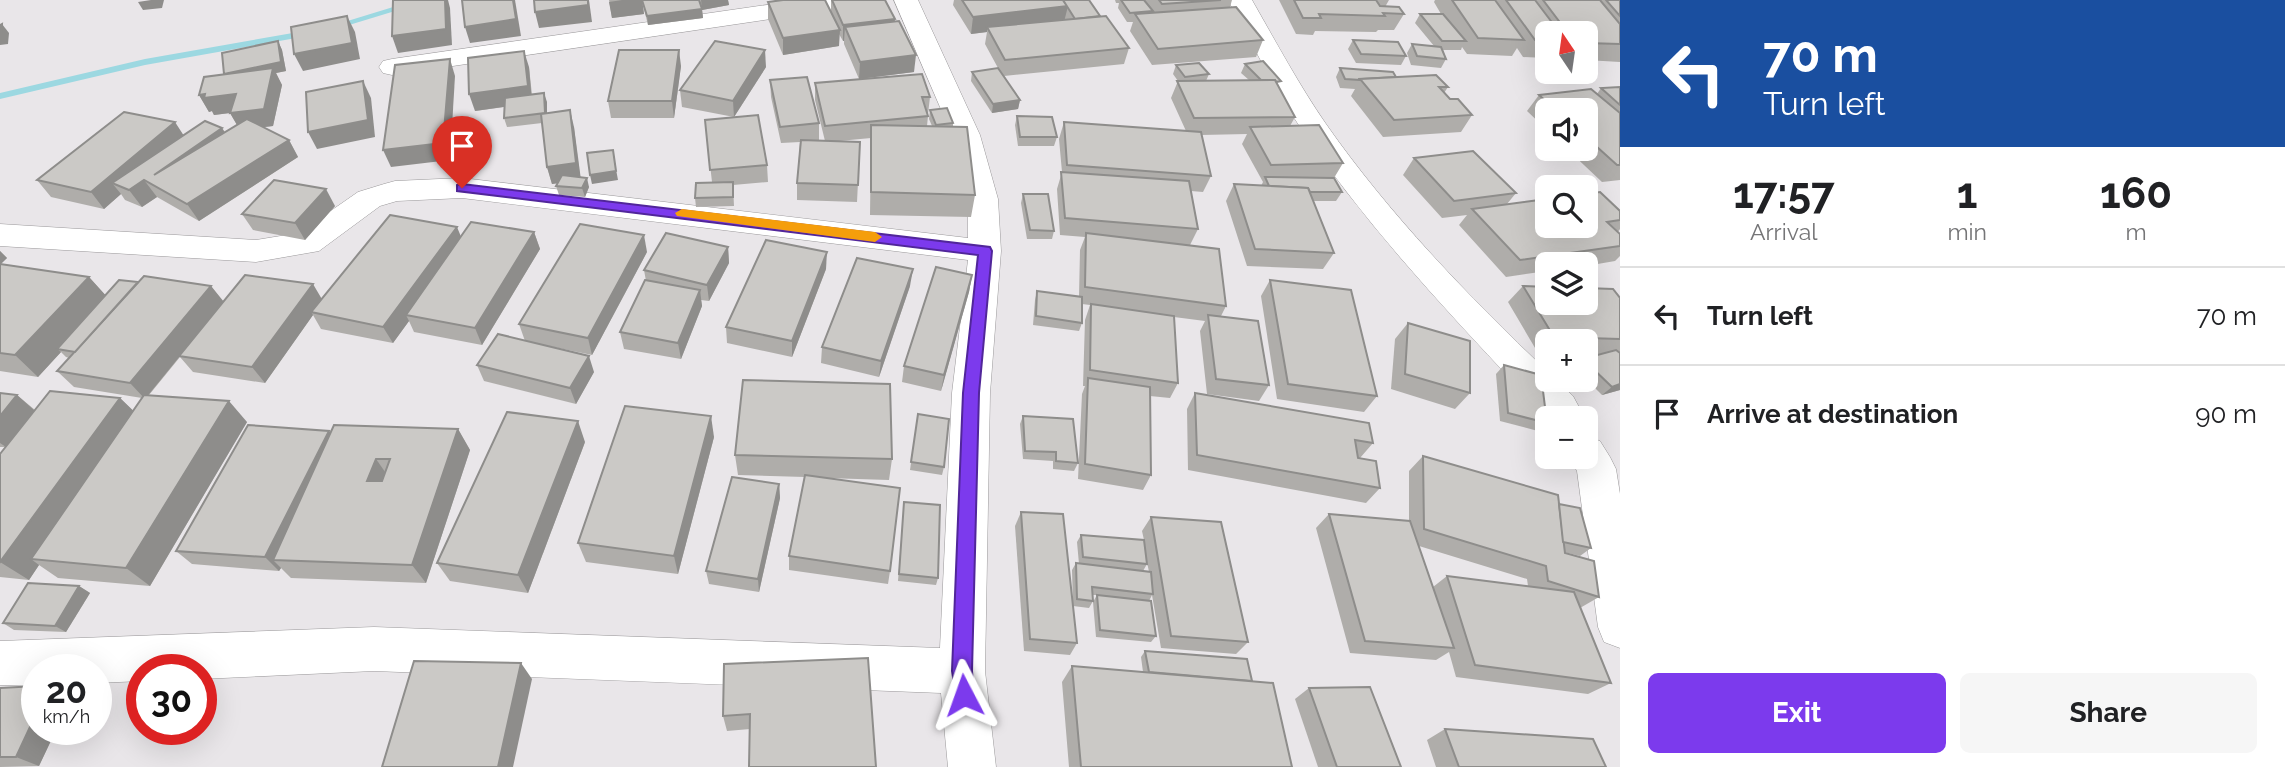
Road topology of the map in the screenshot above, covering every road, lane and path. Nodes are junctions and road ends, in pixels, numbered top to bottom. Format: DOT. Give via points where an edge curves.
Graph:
graph roads {
  1 [pos="852,0"];
  2 [pos="906,0"];
  3 [pos="1240,0"];
  4 [pos="392,67"];
  5 [pos="0,235"];
  6 [pos="985,251"];
  7 [pos="1559,406"];
  8 [pos="1600,466"];
  9 [pos="1620,627"];
  10 [pos="0,663"];
  11 [pos="962,671"];
  12 [pos="972,767"];
  1 -- 4 [label="street"];
  2 -- 6 [label="street" via="965,135 983,199"];
  3 -- 7 [label="street" via="1330,150 1492,342"];
  5 -- 6 [label="street" via="256,251 308,243 369,199 395,191 462,188"];
  6 -- 11 [label="street" via="971,393"];
  8 -- 9 [label="street"];
  10 -- 11 [label="street" via="374,649"];
  11 -- 12 [label="street"];
}
